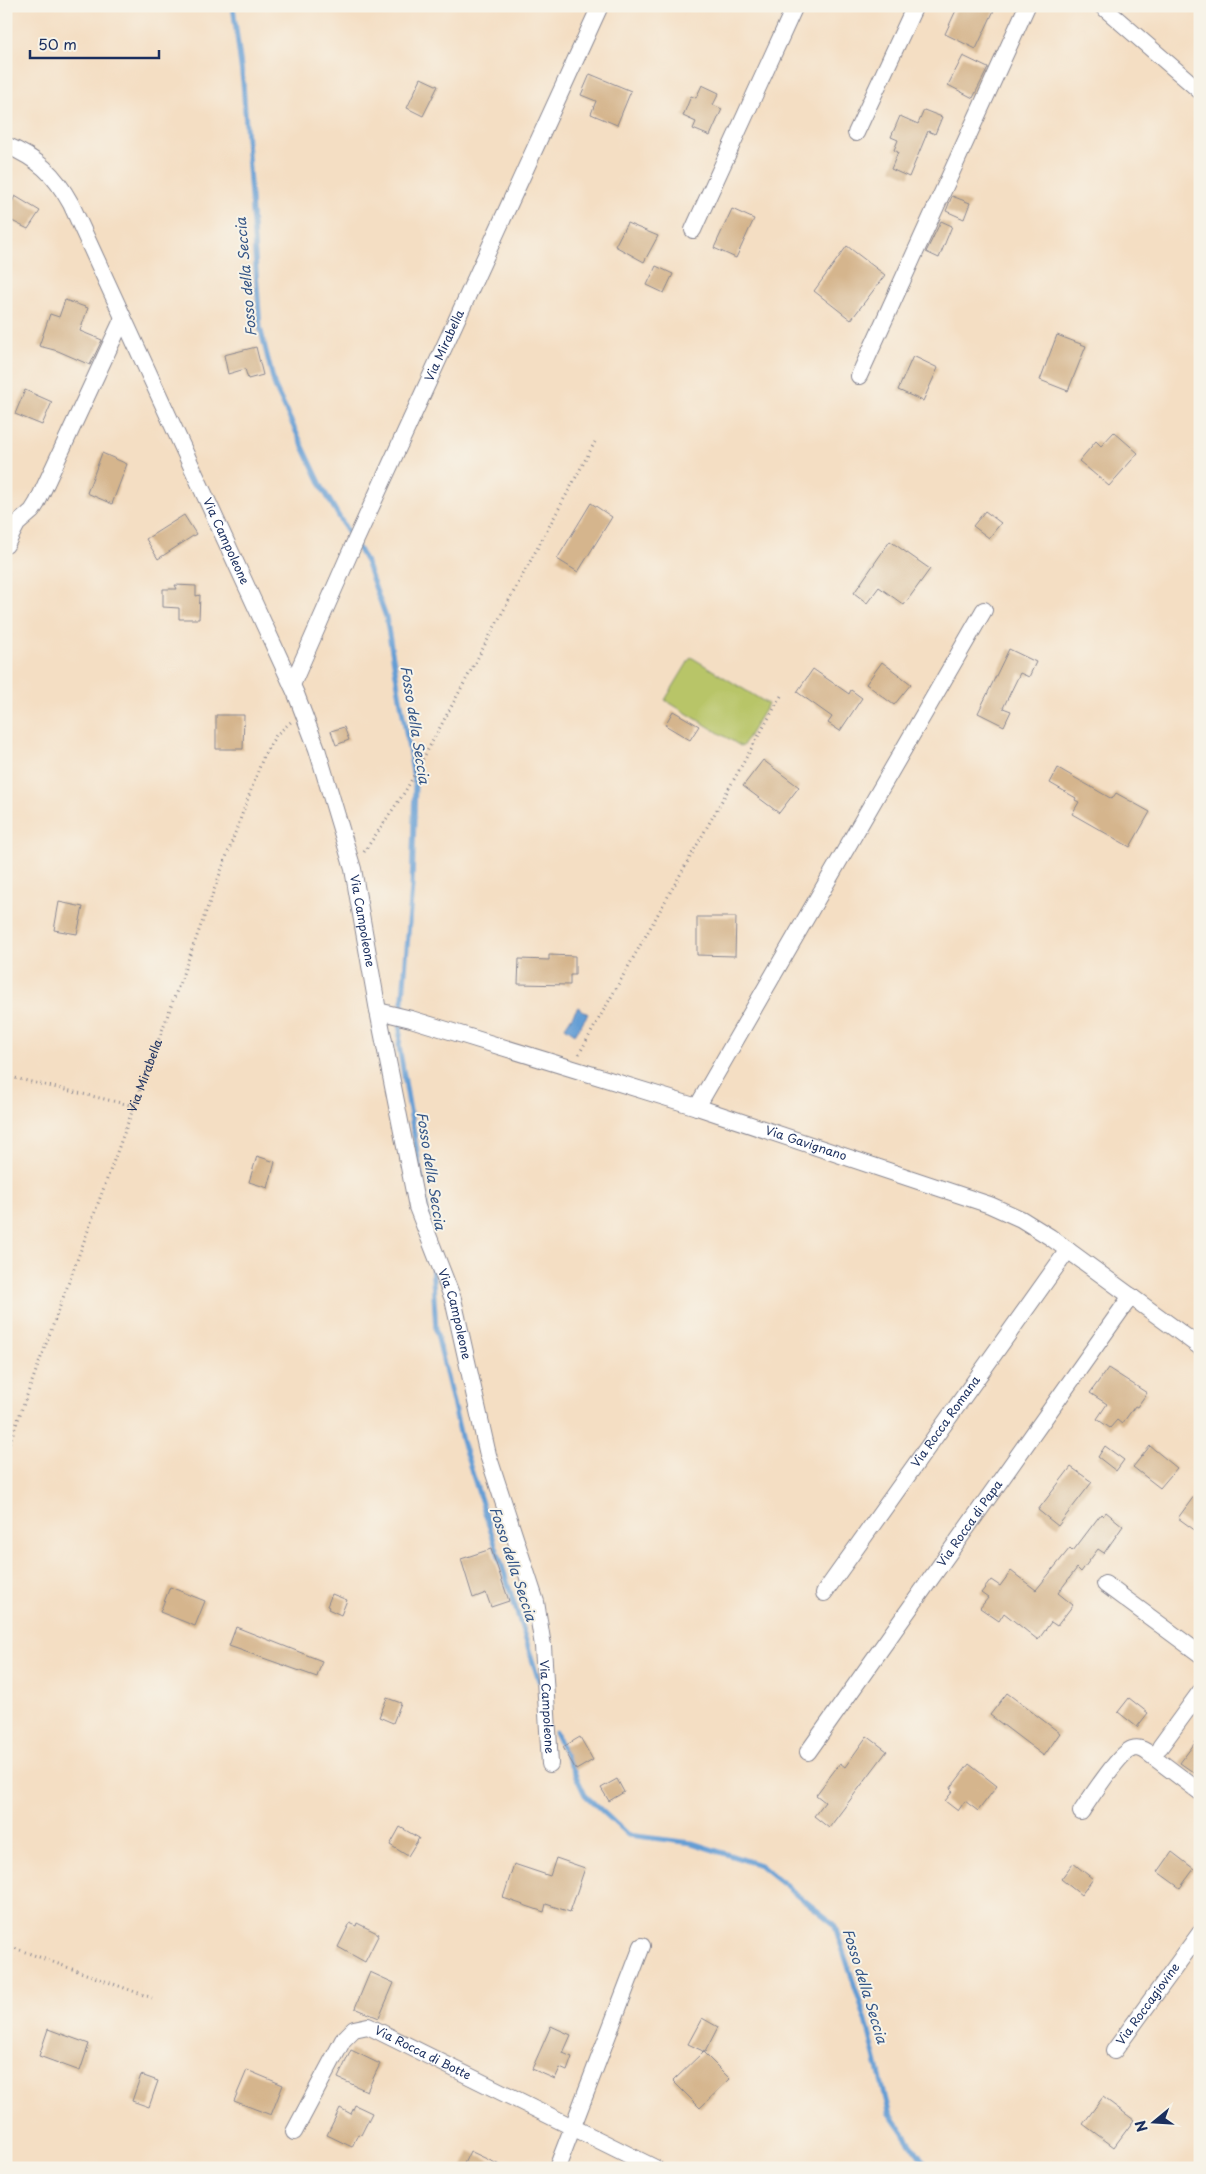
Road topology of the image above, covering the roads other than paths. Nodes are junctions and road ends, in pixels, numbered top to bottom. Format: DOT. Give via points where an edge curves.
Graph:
graph roads {
  1 [pos="600,6"];
  2 [pos="795,6"];
  3 [pos="915,6"];
  4 [pos="1026,6"];
  5 [pos="1102,6"];
  6 [pos="1200,91"];
  7 [pos="856,133"];
  8 [pos="6,144"];
  9 [pos="693,230"];
  10 [pos="123,318"];
  11 [pos="859,376"];
  12 [pos="6,545"];
  13 [pos="984,610"];
  14 [pos="292,685"];
  15 [pos="378,1011"];
  16 [pos="697,1107"];
  17 [pos="1068,1250"];
  18 [pos="1131,1296"];
  19 [pos="1200,1347"];
  20 [pos="1105,1584"];
  21 [pos="824,1594"];
  22 [pos="1200,1654"];
  23 [pos="1200,1692"];
  24 [pos="1160,1747"];
  25 [pos="808,1752"];
  26 [pos="550,1764"];
  27 [pos="1200,1792"];
  28 [pos="1081,1812"];
  29 [pos="1200,1933"];
  30 [pos="642,1946"];
  31 [pos="1114,2051"];
  32 [pos="572,2126"];
  33 [pos="294,2132"];
  34 [pos="557,2168"];
  35 [pos="655,2168"];
  1 -- 14 [label="street, Via Mirabella"];
  2 -- 9 [label="street"];
  3 -- 7 [label="street"];
  4 -- 11 [label="street"];
  5 -- 6 [label="street"];
  8 -- 10 [label="street, Via Campoleone" via="41,164 61,188"];
  10 -- 12 [label="street" via="37,503 17,524"];
  10 -- 14 [label="street, Via Campoleone"];
  13 -- 16 [label="street"];
  14 -- 15 [label="street, Via Campoleone" via="338,814 353,869"];
  15 -- 16 [label="street, Via Gavignano"];
  15 -- 26 [label="street, Via Campoleone" via="413,1192 458,1316 488,1455 536,1602 543,1639"];
  16 -- 17 [label="street, Via Gavignano" via="983,1202 1021,1219"];
  17 -- 18 [label="street, Via Gavignano"];
  17 -- 21 [label="street, Via Rocca Romana"];
  18 -- 19 [label="street, Via Gavignano"];
  18 -- 25 [label="street, Via Rocca di Papa"];
  20 -- 22 [label="street"];
  23 -- 24 [label="street"];
  27 -- 28 [label="street" via="1147,1752 1133,1748 1120,1758"];
  29 -- 31 [label="street, Via Roccagiovine"];
  30 -- 32 [label="street"];
  32 -- 33 [label="street, Via Rocca di Botte" via="378,2029 364,2026 349,2032 343,2040"];
  32 -- 34 [label="street"];
  32 -- 35 [label="street, Via Rocca di Botte"];
}
